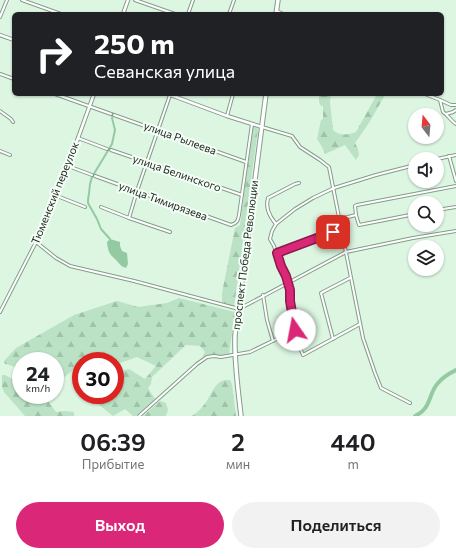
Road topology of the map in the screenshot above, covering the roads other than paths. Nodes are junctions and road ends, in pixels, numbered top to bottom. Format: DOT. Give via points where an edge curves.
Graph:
graph roads {
  1 [pos="7,0"];
  2 [pos="22,0"];
  3 [pos="128,0"];
  4 [pos="135,0"];
  5 [pos="147,0"];
  6 [pos="193,0"];
  7 [pos="234,0"];
  8 [pos="278,0"];
  9 [pos="146,3"];
  10 [pos="55,12"];
  11 [pos="124,12"];
  12 [pos="169,12"];
  13 [pos="189,12"];
  14 [pos="230,12"];
  15 [pos="276,12"];
  16 [pos="0,17"];
  17 [pos="0,35"];
  18 [pos="12,39"];
  19 [pos="0,74"];
  20 [pos="12,78"];
  21 [pos="59,96"];
  22 [pos="93,96"];
  23 [pos="168,96"];
  24 [pos="174,96"];
  25 [pos="232,96"];
  26 [pos="266,96"];
  27 [pos="430,96"];
  28 [pos="440,100"];
  29 [pos="456,105"];
  30 [pos="89,107"];
  31 [pos="456,110"];
  32 [pos="0,111"];
  33 [pos="111,114"];
  34 [pos="446,114"];
  35 [pos="114,115"];
  36 [pos="227,116"];
  37 [pos="13,122"];
  38 [pos="252,124"];
  39 [pos="456,124"];
  40 [pos="262,127"];
  41 [pos="159,130"];
  42 [pos="78,138"];
  43 [pos="107,149"];
  44 [pos="111,150"];
  45 [pos="0,151"];
  46 [pos="10,155"];
  47 [pos="456,155"];
  48 [pos="450,156"];
  49 [pos="444,157"];
  50 [pos="246,162"];
  51 [pos="148,163"];
  52 [pos="68,166"];
  53 [pos="408,167"];
  54 [pos="92,175"];
  55 [pos="95,176"];
  56 [pos="456,181"];
  57 [pos="299,183"];
  58 [pos="456,186"];
  59 [pos="334,188"];
  60 [pos="137,191"];
  61 [pos="242,195"];
  62 [pos="57,196"];
  63 [pos="456,206"];
  64 [pos="85,207"];
  65 [pos="101,207"];
  66 [pos="444,209"];
  67 [pos="356,215"];
  68 [pos="408,215"];
  69 [pos="130,218"];
  70 [pos="340,219"];
  71 [pos="276,224"];
  72 [pos="342,228"];
  73 [pos="456,231"];
  74 [pos="170,232"];
  75 [pos="36,242"];
  76 [pos="346,252"];
  77 [pos="277,253"];
  78 [pos="351,278"];
  79 [pos="288,283"];
  80 [pos="263,295"];
  81 [pos="238,309"];
  82 [pos="0,312"];
  83 [pos="360,324"];
  84 [pos="295,330"];
  85 [pos="333,339"];
  86 [pos="273,341"];
  87 [pos="235,356"];
  88 [pos="410,403"];
  89 [pos="139,416"];
  90 [pos="241,416"];
  1 -- 16 [label="street"];
  2 -- 10 [label="street"];
  3 -- 11 [label="street"];
  4 -- 9 [label="street"];
  5 -- 9 [label="street"];
  6 -- 13 [label="street"];
  7 -- 14 [label="street"];
  8 -- 15 [label="main road"];
  9 -- 12 [label="street"];
  17 -- 18 [label="street"];
  19 -- 20 [label="street"];
  21 -- 30 [label="street"];
  22 -- 30 [label="street, Тюменский переулок"];
  23 -- 41 [label="street"];
  24 -- 36 [label="street"];
  25 -- 36 [label="street"];
  26 -- 40 [label="main road, проспект Победа Революции"];
  27 -- 28 [label="street"];
  28 -- 29 [label="street"];
  28 -- 34 [label="street"];
  30 -- 33 [label="street"];
  30 -- 42 [label="street, Тюменский переулок"];
  31 -- 34 [label="street"];
  32 -- 37 [label="street"];
  34 -- 39 [label="street"];
  35 -- 41 [label="street, улица Рылеева"];
  36 -- 38 [label="street"];
  38 -- 40 [label="street"];
  38 -- 50 [label="street"];
  40 -- 59 [label="street" via="292,136 300,147 329,167"];
  40 -- 81 [label="main road, проспект Победа Революции"];
  41 -- 50 [label="street, улица Рылеева"];
  41 -- 51 [label="street"];
  42 -- 43 [label="street"];
  42 -- 52 [label="street, Тюменский переулок"];
  44 -- 51 [label="street, улица Белинского"];
  45 -- 46 [label="street"];
  47 -- 48 [label="street"];
  48 -- 49 [label="street"];
  48 -- 56 [label="street"];
  50 -- 61 [label="street"];
  51 -- 60 [label="street"];
  51 -- 61 [label="street, улица Белинского"];
  52 -- 54 [label="street"];
  52 -- 62 [label="street, Тюменский переулок"];
  53 -- 59 [label="street"];
  55 -- 60 [label="street, улица Тимирязева"];
  57 -- 71 [label="street" via="268,198 267,207"];
  58 -- 67 [label="street" via="357,205"];
  59 -- 70 [label="street"];
  59 -- 71 [label="street" via="295,208"];
  60 -- 61 [label="street, улица Тимирязева" via="231,225 238,220"];
  60 -- 69 [label="street"];
  62 -- 64 [label="street"];
  62 -- 75 [label="street, Тюменский переулок"];
  63 -- 66 [label="street"];
  65 -- 69 [label="street"];
  67 -- 68 [label="street" via="359,225"];
  67 -- 70 [label="street"];
  69 -- 74 [label="street"];
  70 -- 72 [label="street"];
  71 -- 77 [label="street" via="270,239"];
  72 -- 76 [label="street"];
  72 -- 77 [label="street"];
  73 -- 76 [label="street"];
  75 -- 81 [label="street" via="70,266"];
  75 -- 82 [label="street, Тюменский переулок"];
  76 -- 78 [label="street"];
  76 -- 79 [label="street"];
  77 -- 79 [label="street"];
  78 -- 83 [label="street"];
  78 -- 85 [label="street" via="321,293"];
  79 -- 80 [label="street"];
  79 -- 84 [label="street"];
  80 -- 81 [label="street"];
  80 -- 86 [label="street"];
  81 -- 87 [label="main road, проспект Победа Революции"];
  83 -- 85 [label="street"];
  83 -- 88 [label="street" via="381,388"];
  84 -- 85 [label="street" via="302,355"];
  84 -- 86 [label="street"];
  86 -- 87 [label="street"];
  87 -- 89 [label="street" via="207,357"];
  87 -- 90 [label="main road, проспект Победа Революции"];
}
